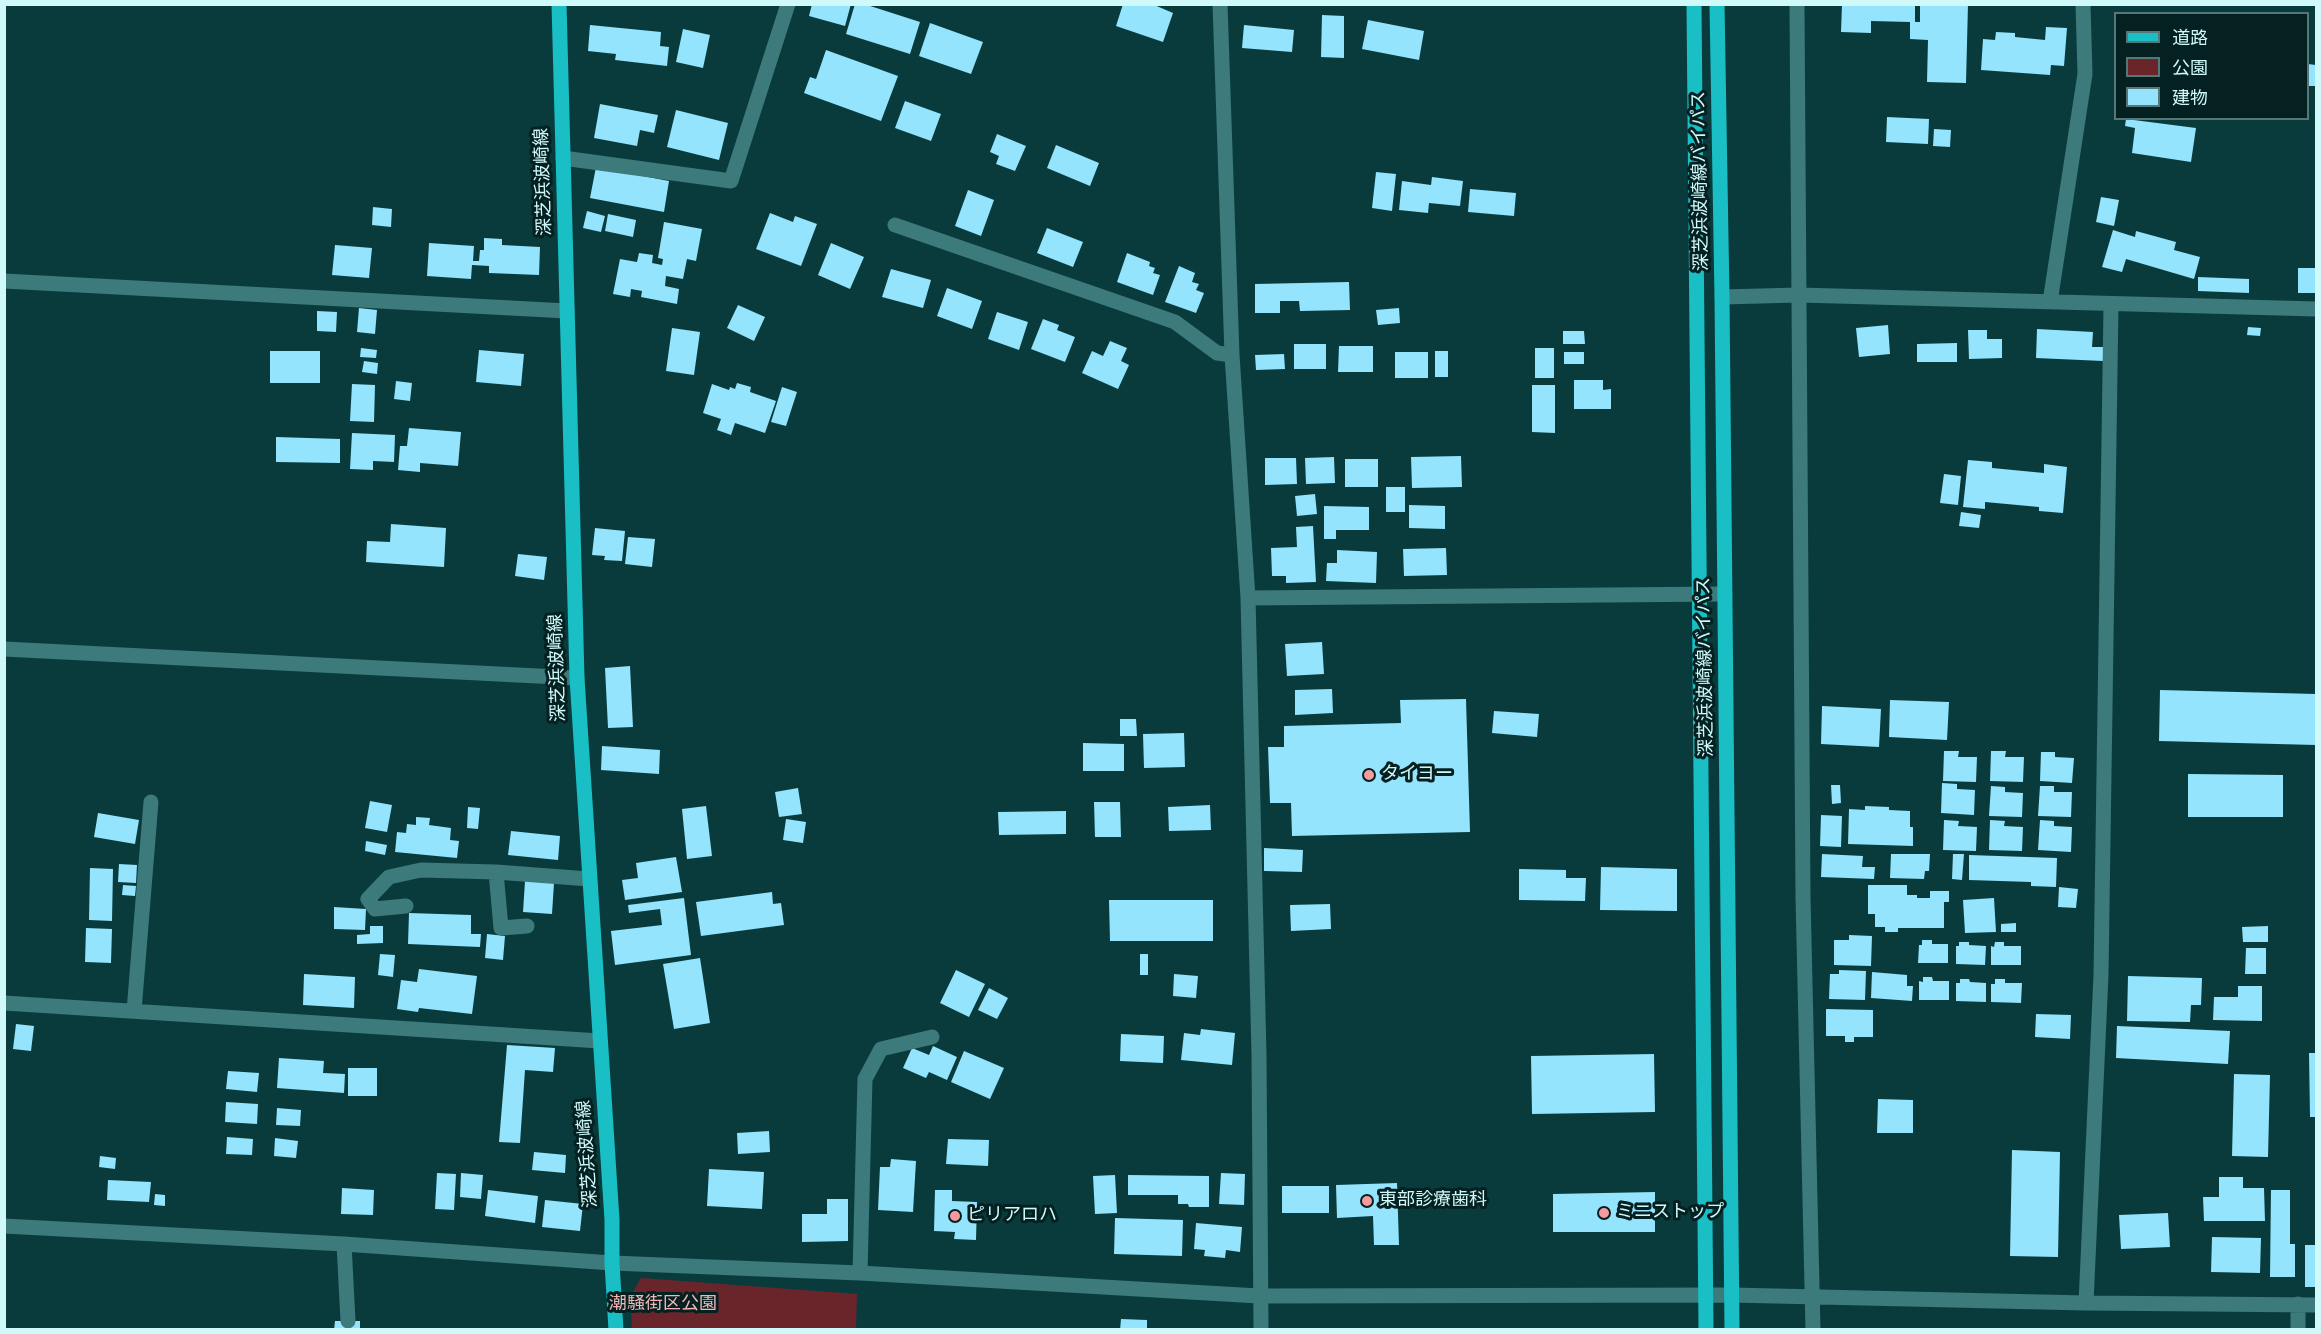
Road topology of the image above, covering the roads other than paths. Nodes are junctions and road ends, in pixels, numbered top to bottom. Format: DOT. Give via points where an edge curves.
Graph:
graph roads {
  1 [pos="559,4"];
  2 [pos="789,4"];
  3 [pos="1220,4"];
  4 [pos="1694,4"];
  5 [pos="1717,4"];
  6 [pos="1797,4"];
  7 [pos="2083,4"];
  8 [pos="563,158"];
  9 [pos="895,225"];
  10 [pos="4,281"];
  11 [pos="1799,296"];
  12 [pos="1722,297"];
  13 [pos="2050,302"];
  14 [pos="2111,305"];
  15 [pos="2316,309"];
  16 [pos="567,311"];
  17 [pos="1232,355"];
  18 [pos="1699,593"];
  19 [pos="1725,594"];
  20 [pos="1248,598"];
  21 [pos="4,649"];
  22 [pos="577,678"];
  23 [pos="151,802"];
  24 [pos="496,872"];
  25 [pos="590,879"];
  26 [pos="406,906"];
  27 [pos="527,926"];
  28 [pos="4,1003"];
  29 [pos="134,1011"];
  30 [pos="932,1037"];
  31 [pos="600,1041"];
  32 [pos="4,1226"];
  33 [pos="344,1244"];
  34 [pos="612,1263"];
  35 [pos="860,1273"];
  36 [pos="1731,1295"];
  37 [pos="1259,1296"];
  38 [pos="1706,1296"];
  39 [pos="1813,1298"];
  40 [pos="2086,1303"];
  41 [pos="2298,1304"];
  42 [pos="2316,1305"];
  43 [pos="348,1321"];
  44 [pos="616,1329"];
  45 [pos="1261,1329"];
  46 [pos="1706,1329"];
  47 [pos="1732,1329"];
  48 [pos="1813,1329"];
  49 [pos="2298,1329"];
  1 -- 8 [label="main road, 深芝浜波崎線"];
  2 -- 8 [label="street" via="731,181"];
  3 -- 17 [label="street"];
  4 -- 18 [label="main road, 深芝浜波崎線バイパス"];
  5 -- 12 [label="main road, 深芝浜波崎線バイパス"];
  6 -- 11 [label="street"];
  7 -- 13 [label="street" via="2085,74"];
  8 -- 16 [label="main road, 深芝浜波崎線"];
  9 -- 17 [label="street" via="1175,322 1217,353"];
  10 -- 16 [label="street"];
  11 -- 12 [label="street"];
  11 -- 13 [label="street"];
  11 -- 39 [label="street" via="1803,897"];
  12 -- 19 [label="main road, 深芝浜波崎線バイパス"];
  13 -- 14 [label="street"];
  14 -- 15 [label="street"];
  14 -- 40 [label="street" via="2101,975"];
  16 -- 22 [label="main road, 深芝浜波崎線"];
  17 -- 20 [label="street"];
  18 -- 19 [label="street"];
  18 -- 20 [label="street"];
  18 -- 38 [label="main road, 深芝浜波崎線バイパス"];
  19 -- 36 [label="main road, 深芝浜波崎線バイパス"];
  20 -- 37 [label="street" via="1259,1055"];
  21 -- 22 [label="street"];
  22 -- 25 [label="main road, 深芝浜波崎線"];
  23 -- 29 [label="street"];
  24 -- 25 [label="street"];
  24 -- 26 [label="street" via="421,870 389,877 368,899 375,909"];
  24 -- 27 [label="street" via="501,927"];
  25 -- 31 [label="main road, 深芝浜波崎線"];
  28 -- 29 [label="street"];
  29 -- 31 [label="street"];
  30 -- 35 [label="street" via="880,1049 865,1079"];
  31 -- 34 [label="main road, 深芝浜波崎線"];
  32 -- 33 [label="street"];
  33 -- 34 [label="street"];
  33 -- 43 [label="street"];
  34 -- 35 [label="street"];
  34 -- 44 [label="main road, 深芝浜波崎線"];
  35 -- 37 [label="street"];
  36 -- 38 [label="street"];
  36 -- 39 [label="street"];
  36 -- 47 [label="main road, 深芝浜波崎線バイパス"];
  37 -- 38 [label="street"];
  37 -- 45 [label="street"];
  38 -- 46 [label="main road, 深芝浜波崎線バイパス"];
  39 -- 40 [label="street"];
  39 -- 48 [label="street"];
  40 -- 41 [label="street"];
  41 -- 42 [label="street"];
  41 -- 49 [label="street"];
}
